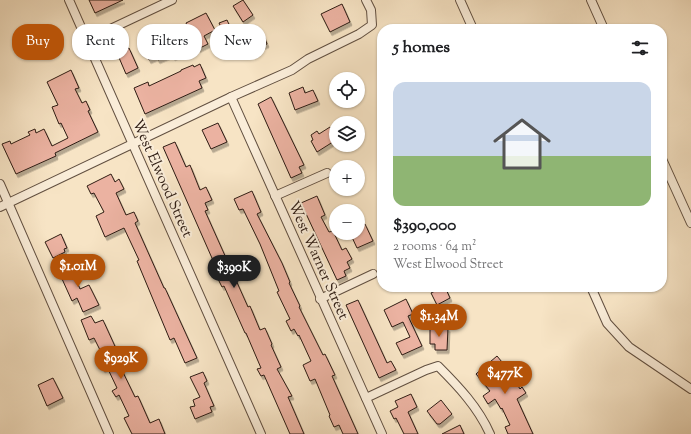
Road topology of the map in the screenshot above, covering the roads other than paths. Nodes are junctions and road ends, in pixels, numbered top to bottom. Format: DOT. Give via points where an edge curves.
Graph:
graph roads {
  1 [pos="69,0"];
  2 [pos="172,0"];
  3 [pos="366,0"];
  4 [pos="460,0"];
  5 [pos="591,0"];
  6 [pos="80,24"];
  7 [pos="121,24"];
  8 [pos="471,24"];
  9 [pos="602,24"];
  10 [pos="96,60"];
  11 [pos="231,97"];
  12 [pos="133,144"];
  13 [pos="667,170"];
  14 [pos="327,173"];
  15 [pos="0,184"];
  16 [pos="275,196"];
  17 [pos="8,203"];
  18 [pos="0,207"];
  19 [pos="691,223"];
  20 [pos="373,274"];
  21 [pos="593,292"];
  22 [pos="320,299"];
  23 [pos="691,389"];
  24 [pos="366,398"];
  25 [pos="109,434"];
  26 [pos="261,434"];
  27 [pos="382,434"];
  28 [pos="490,434"];
  1 -- 6 [label="street, West Elwood Street"];
  2 -- 7 [label="street"];
  3 -- 11 [label="street" via="372,25 359,34 308,58 292,70"];
  4 -- 8 [label="street"];
  5 -- 9 [label="street"];
  10 -- 12 [label="street, West Elwood Street"];
  11 -- 12 [label="street"];
  11 -- 16 [label="street, West Warner Street"];
  12 -- 17 [label="street"];
  12 -- 26 [label="street, West Elwood Street"];
  13 -- 19 [label="street"];
  14 -- 16 [label="street"];
  15 -- 17 [label="street"];
  16 -- 22 [label="street, West Warner Street"];
  17 -- 18 [label="street"];
  17 -- 25 [label="street"];
  20 -- 22 [label="street"];
  21 -- 23 [label="street" via="607,323 629,347"];
  22 -- 24 [label="street, West Warner Street"];
  24 -- 27 [label="street, West Warner Street"];
  24 -- 28 [label="street" via="438,366 468,398"];
}
